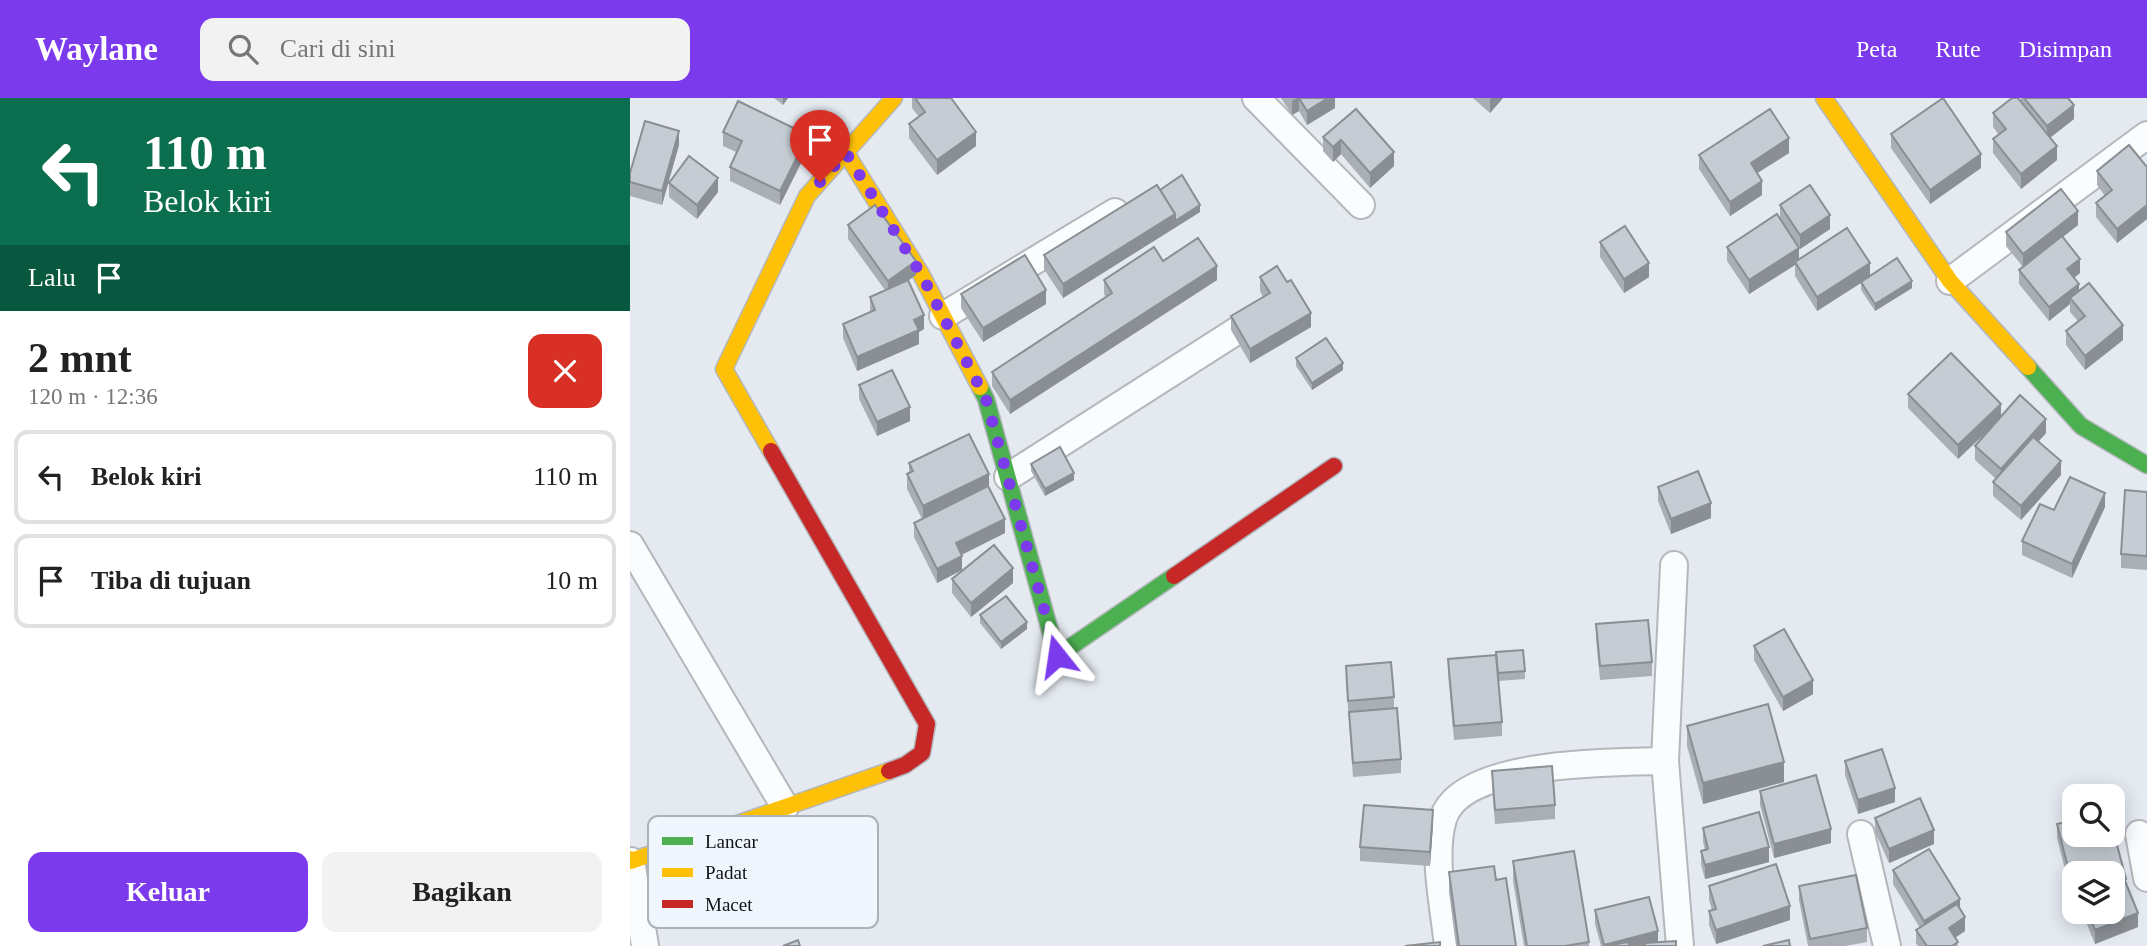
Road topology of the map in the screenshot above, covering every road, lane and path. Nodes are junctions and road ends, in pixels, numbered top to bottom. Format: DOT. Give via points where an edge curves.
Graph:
graph roads {
  1 [pos="894,98"];
  2 [pos="1256,98"];
  3 [pos="1824,98"];
  4 [pos="2147,135"];
  5 [pos="846,153"];
  6 [pos="1132,201"];
  7 [pos="1361,205"];
  8 [pos="1950,281"];
  9 [pos="1276,305"];
  10 [pos="943,316"];
  11 [pos="2147,465"];
  12 [pos="1334,466"];
  13 [pos="1008,477"];
  14 [pos="630,545"];
  15 [pos="1674,565"];
  16 [pos="1665,761"];
  17 [pos="785,807"];
  18 [pos="759,816"];
  19 [pos="1861,834"];
  20 [pos="2139,834"];
  21 [pos="648,854"];
  22 [pos="630,860"];
  23 [pos="2147,878"];
  24 [pos="645,946"];
  25 [pos="1448,946"];
  26 [pos="1680,946"];
  27 [pos="1887,946"];
  1 -- 5 [label="street"];
  2 -- 7 [label="street"];
  3 -- 8 [label="street"];
  4 -- 8 [label="street"];
  5 -- 10 [label="street"];
  5 -- 17 [label="street" via="807,196 724,369 927,724 922,753 905,765"];
  6 -- 10 [label="street"];
  8 -- 11 [label="street" via="2081,426"];
  9 -- 13 [label="street"];
  10 -- 13 [label="street" via="986,399"];
  12 -- 13 [label="street" via="1057,656"];
  14 -- 17 [label="street"];
  15 -- 16 [label="street"];
  16 -- 25 [label="street" via="1531,768 1469,789 1455,799 1444,815 1438,842"];
  16 -- 26 [label="street"];
  17 -- 18 [label="street"];
  19 -- 27 [label="street"];
  20 -- 23 [label="street"];
  21 -- 22 [label="street"];
  22 -- 24 [label="street"];
}
